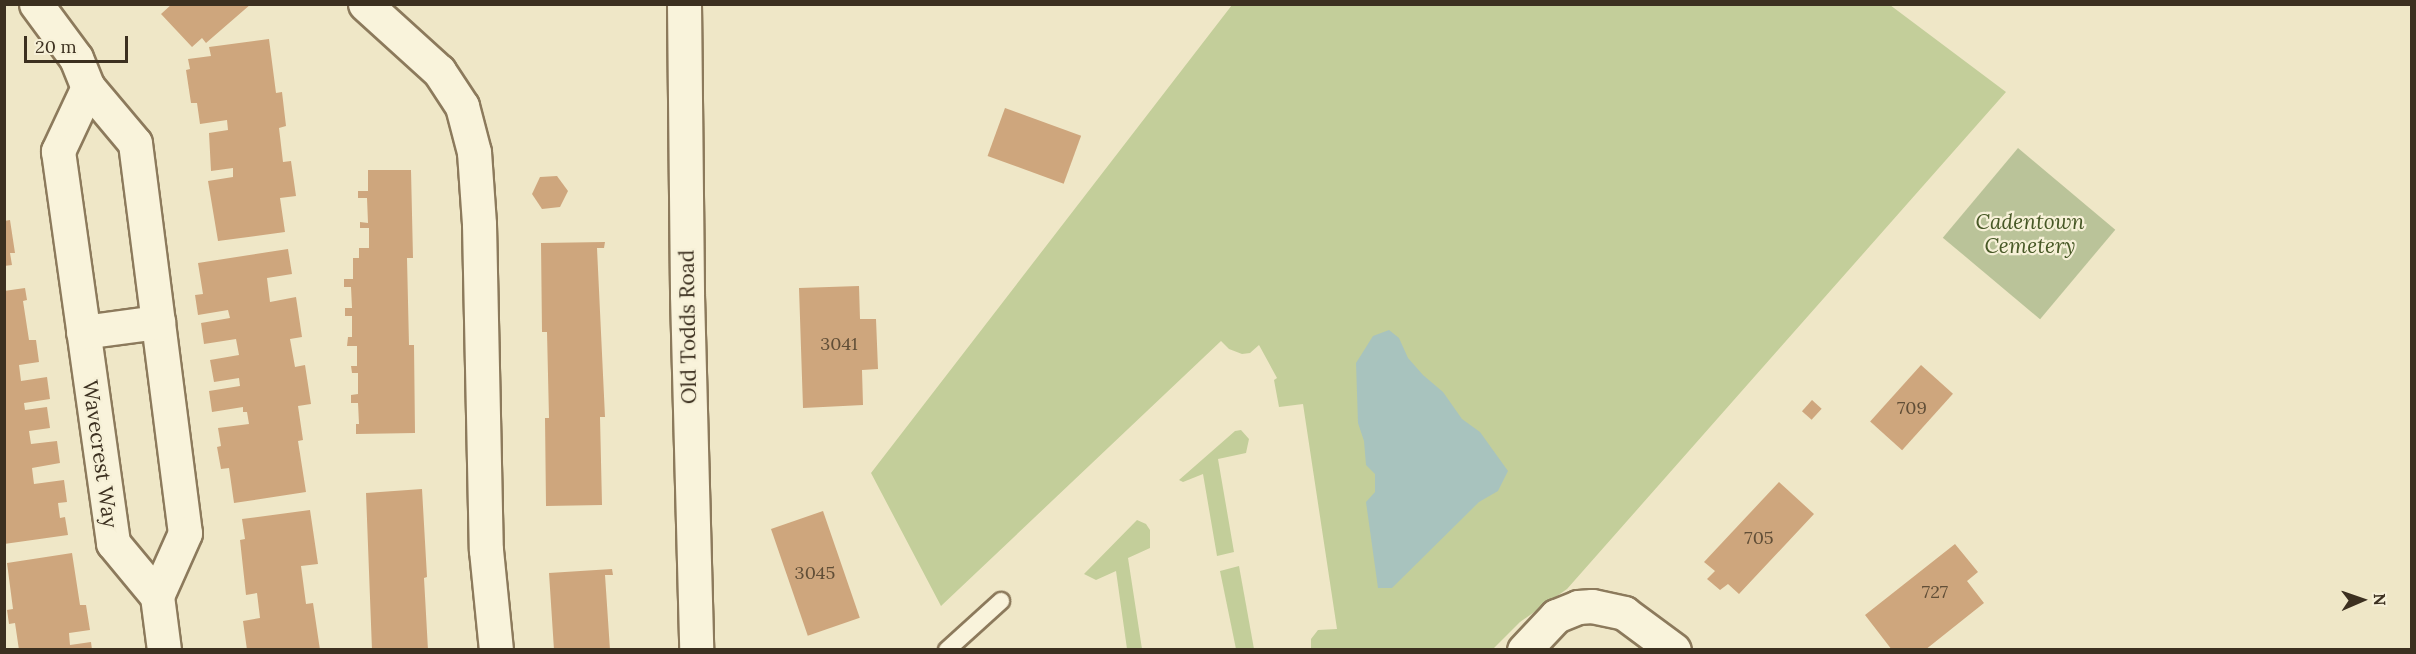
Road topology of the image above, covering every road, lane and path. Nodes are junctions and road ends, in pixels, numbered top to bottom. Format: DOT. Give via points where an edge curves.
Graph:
graph roads {
  1 [pos="36,4"];
  2 [pos="365,4"];
  3 [pos="684,4"];
  4 [pos="88,87"];
  5 [pos="158,322"];
  6 [pos="83,332"];
  7 [pos="157,596"];
  8 [pos="1001,601"];
  9 [pos="164,650"];
  10 [pos="496,650"];
  11 [pos="696,650"];
  12 [pos="947,650"];
  13 [pos="1524,650"];
  14 [pos="1674,650"];
  1 -- 4 [label="street" via="76,58"];
  2 -- 10 [label="street" via="439,71 462,106 474,152 486,550"];
  3 -- 11 [label="street, Old Todds Road"];
  4 -- 5 [label="street" via="135,143"];
  4 -- 6 [label="street, Wavecrest Way" via="58,151"];
  5 -- 6 [label="street"];
  5 -- 7 [label="street" via="185,533"];
  6 -- 7 [label="street, Wavecrest Way" via="113,543"];
  7 -- 9 [label="street"];
  8 -- 12 [label="lane"];
  13 -- 14 [label="street" via="1556,616 1592,606 1624,613"];
}
